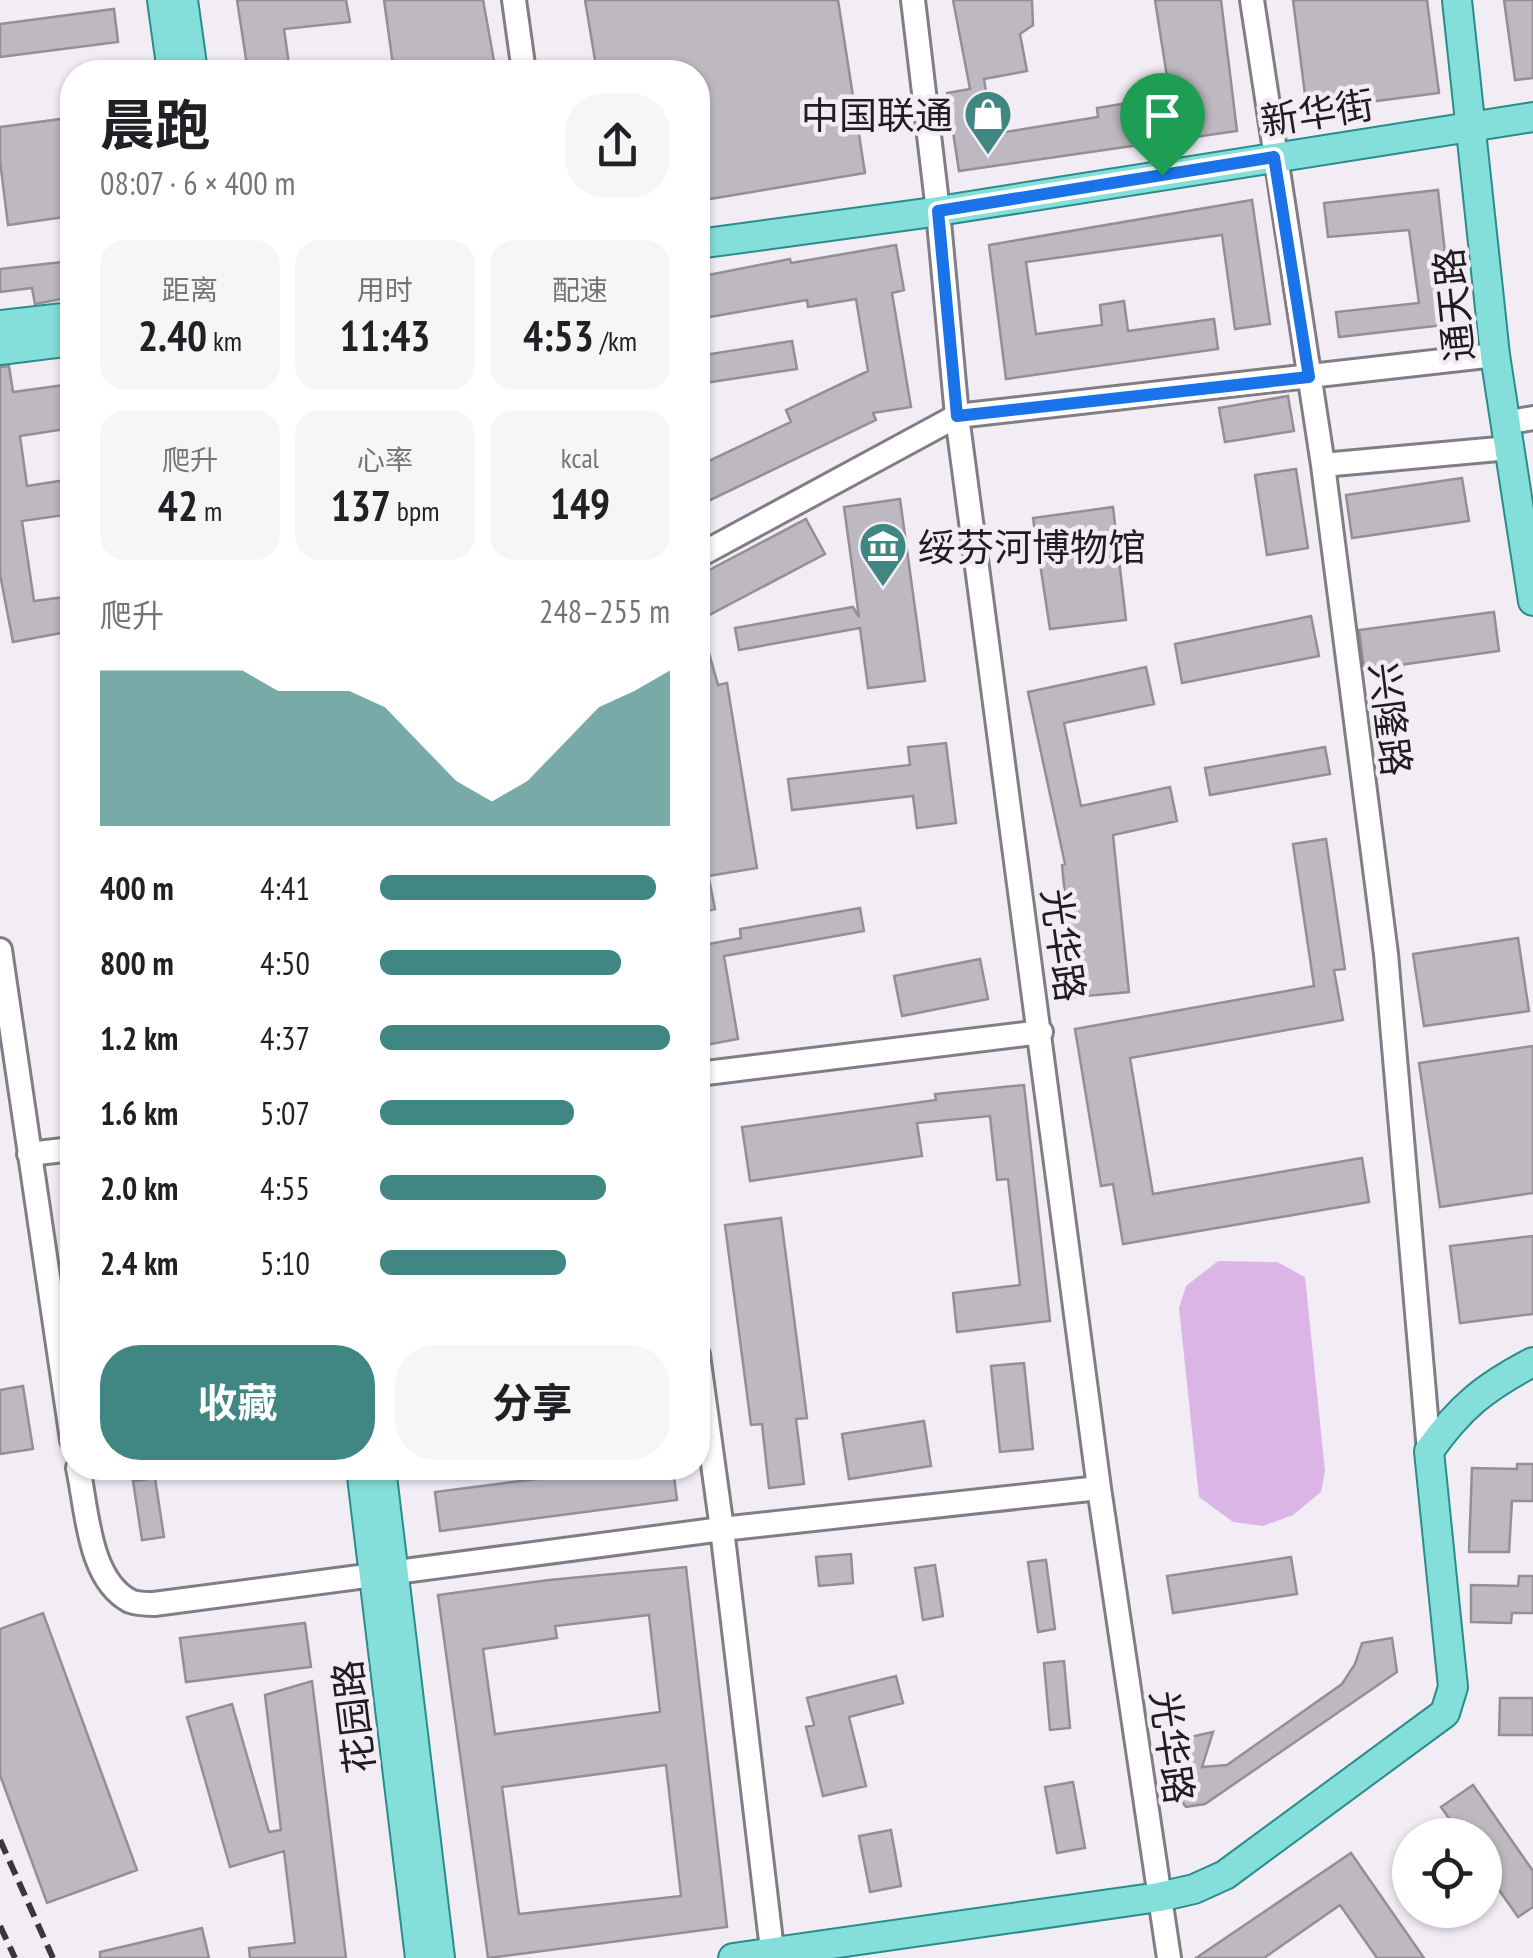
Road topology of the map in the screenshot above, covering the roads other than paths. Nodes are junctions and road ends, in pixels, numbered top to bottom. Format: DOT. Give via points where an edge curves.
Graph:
graph roads {
  1 [pos="162,0"];
  2 [pos="183,0"];
  3 [pos="514,0"];
  4 [pos="912,0"];
  5 [pos="1252,0"];
  6 [pos="1457,0"];
  7 [pos="170,60"];
  8 [pos="191,60"];
  9 [pos="522,60"];
  10 [pos="1533,117"];
  11 [pos="1472,126"];
  12 [pos="1274,157"];
  13 [pos="938,211"];
  14 [pos="710,242"];
  15 [pos="60,318"];
  16 [pos="0,325"];
  17 [pos="60,342"];
  18 [pos="0,350"];
  19 [pos="1495,355"];
  20 [pos="1309,377"];
  21 [pos="957,416"];
  22 [pos="1516,430"];
  23 [pos="1323,464"];
  24 [pos="710,550"];
  25 [pos="1533,602"];
  26 [pos="0,950"];
  27 [pos="1040,1032"];
  28 [pos="710,1073"];
  29 [pos="60,1150"];
  30 [pos="29,1154"];
  31 [pos="60,1360"];
  32 [pos="1533,1362"];
  33 [pos="710,1442"];
  34 [pos="1429,1451"];
  35 [pos="81,1480"];
  36 [pos="364,1480"];
  37 [pos="381,1480"];
  38 [pos="1099,1488"];
  39 [pos="722,1528"];
  40 [pos="384,1572"];
  41 [pos="1159,1897"];
  42 [pos="773,1956"];
  43 [pos="420,1958"];
  44 [pos="440,1958"];
  45 [pos="733,1958"];
  46 [pos="1169,1958"];
  1 -- 7 [label="main road"];
  2 -- 8 [label="main road"];
  3 -- 9 [label="street"];
  4 -- 13 [label="street, 光华路"];
  5 -- 12 [label="street, 兴隆路"];
  6 -- 11 [label="main road, 通天路"];
  10 -- 11 [label="main road, 新华街"];
  11 -- 12 [label="main road, 新华街"];
  11 -- 19 [label="main road, 通天路"];
  12 -- 13 [label="main road, 新华街"];
  12 -- 20 [label="street, 兴隆路"];
  13 -- 14 [label="main road, 新华街"];
  13 -- 21 [label="street, 光华路"];
  15 -- 16 [label="main road"];
  17 -- 18 [label="main road"];
  19 -- 20 [label="street"];
  19 -- 22 [label="main road, 通天路"];
  20 -- 21 [label="street"];
  20 -- 23 [label="street, 兴隆路"];
  21 -- 24 [label="street"];
  21 -- 27 [label="street, 光华路"];
  22 -- 23 [label="street"];
  22 -- 25 [label="main road, 通天路"];
  23 -- 34 [label="street, 兴隆路" via="1386,954"];
  26 -- 30 [label="street"];
  27 -- 28 [label="street"];
  27 -- 38 [label="street, 光华路"];
  29 -- 30 [label="street"];
  30 -- 31 [label="street"];
  32 -- 34 [label="main road" via="1455,1414"];
  33 -- 39 [label="street"];
  34 -- 41 [label="main road" via="1453,1687 1446,1714 1225,1875"];
  35 -- 40 [label="street" via="98,1560 132,1602"];
  36 -- 40 [label="main road, 花园路"];
  37 -- 40 [label="main road, 花园路"];
  38 -- 39 [label="street"];
  38 -- 41 [label="street, 光华路"];
  39 -- 40 [label="street"];
  39 -- 42 [label="street"];
  40 -- 43 [label="main road, 花园路"];
  40 -- 44 [label="main road, 花园路"];
  41 -- 42 [label="main road"];
  41 -- 46 [label="street, 光华路"];
  42 -- 45 [label="main road"];
}
